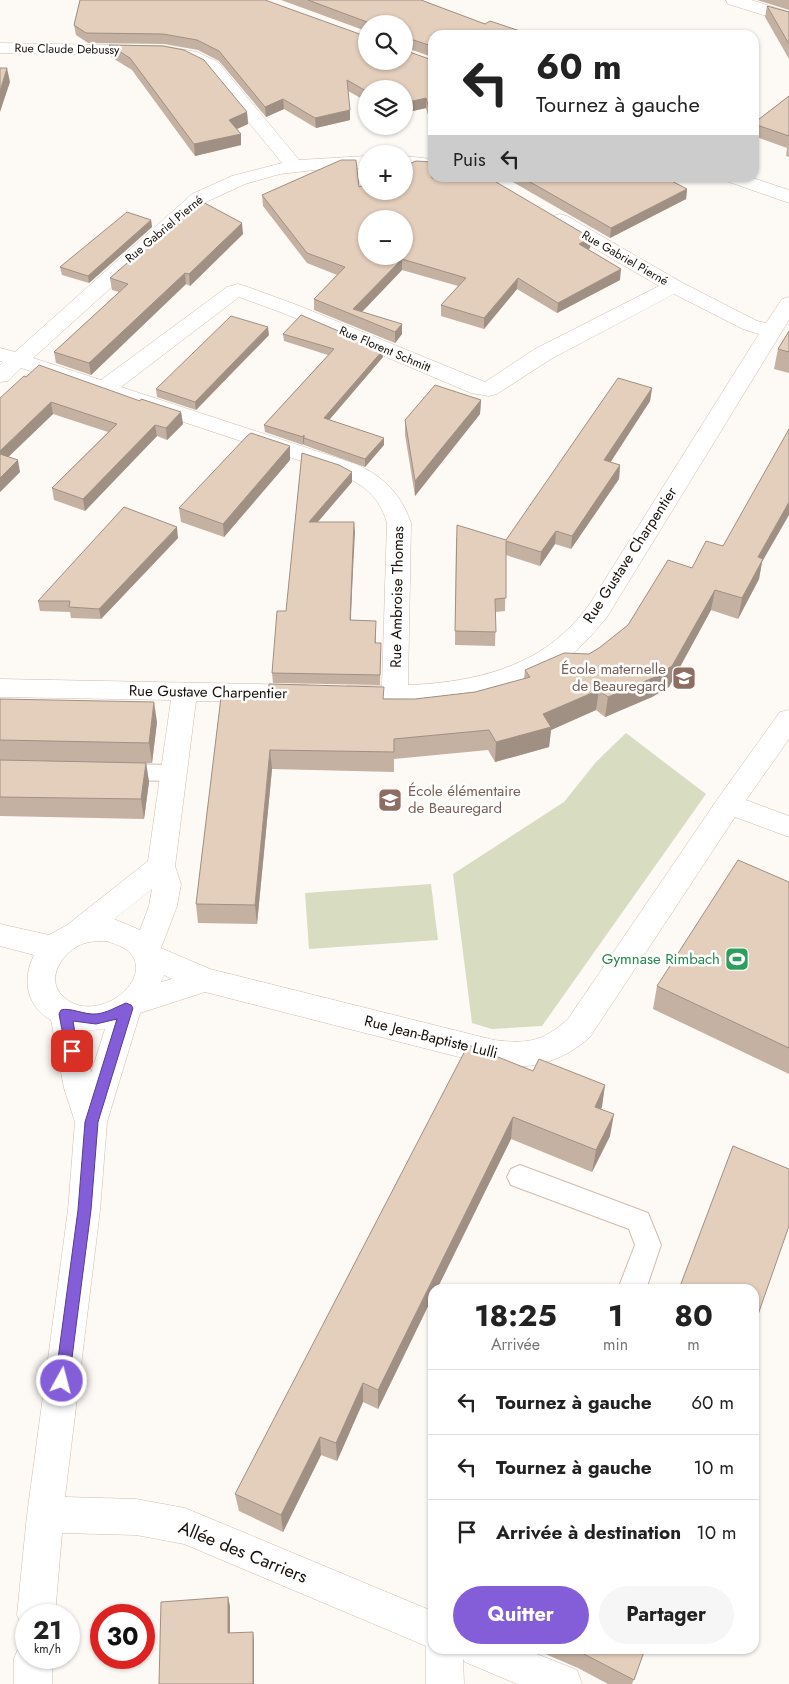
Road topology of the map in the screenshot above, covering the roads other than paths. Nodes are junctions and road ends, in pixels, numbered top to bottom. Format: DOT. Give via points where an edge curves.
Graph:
graph roads {
  1 [pos="734,0"];
  2 [pos="789,18"];
  3 [pos="0,48"];
  4 [pos="358,162"];
  5 [pos="413,163"];
  6 [pos="428,165"];
  7 [pos="294,166"];
  8 [pos="747,182"];
  9 [pos="789,197"];
  10 [pos="540,208"];
  11 [pos="674,286"];
  12 [pos="789,303"];
  13 [pos="771,332"];
  14 [pos="9,357"];
  15 [pos="0,376"];
  16 [pos="105,388"];
  17 [pos="0,688"];
  18 [pos="186,692"];
  19 [pos="395,696"];
  20 [pos="789,719"];
  21 [pos="97,772"];
  22 [pos="175,773"];
  23 [pos="729,804"];
  24 [pos="789,827"];
  25 [pos="161,866"];
  26 [pos="0,935"];
  27 [pos="65,941"];
  28 [pos="147,953"];
  29 [pos="205,980"];
  30 [pos="130,1005"];
  31 [pos="65,1014"];
  32 [pos="92,1122"];
  33 [pos="520,1177"];
  34 [pos="634,1284"];
  35 [pos="44,1515"];
  36 [pos="37,1604"];
  37 [pos="428,1628"];
  38 [pos="444,1654"];
  39 [pos="498,1654"];
  40 [pos="33,1669"];
  41 [pos="33,1684"];
  42 [pos="445,1684"];
  43 [pos="563,1684"];
  1 -- 2 [label="street"];
  3 -- 7 [label="street, Rue Claude Debussy" via="164,51 204,61 220,74"];
  4 -- 7 [label="street, Rue Gabriel Pierné"];
  5 -- 6 [label="street"];
  7 -- 14 [label="street, Rue Gabriel Pierné" via="246,176 199,198"];
  8 -- 9 [label="street"];
  10 -- 11 [label="street, Rue Gabriel Pierné"];
  11 -- 13 [label="street, Rue Gabriel Pierné" via="750,325"];
  11 -- 16 [label="street, Rue Florent Schmitt" via="543,354 489,389 238,290"];
  12 -- 13 [label="street, Rue Gustave Charpentier"];
  13 -- 19 [label="street, Rue Gustave Charpentier" via="598,611 581,631 550,656 503,679 456,691"];
  14 -- 15 [label="street, Rue Gabriel Pierné"];
  14 -- 16 [label="street, Rue Ambroise Thomas"];
  16 -- 19 [label="street, Rue Ambroise Thomas" via="348,469 375,483 386,494 399,523"];
  17 -- 18 [label="street, Rue Gustave Charpentier"];
  18 -- 19 [label="street, Rue Gustave Charpentier"];
  18 -- 22 [label="street"];
  20 -- 23 [label="street, Rue Jean-Baptiste Lulli"];
  21 -- 22 [label="lane"];
  22 -- 25 [label="street"];
  23 -- 24 [label="street"];
  23 -- 29 [label="street, Rue Jean-Baptiste Lulli" via="579,1028 566,1041 549,1050 527,1055 494,1053"];
  25 -- 27 [label="street"];
  25 -- 28 [label="street" via="166,884 163,906"];
  26 -- 27 [label="street"];
  27 -- 28 [label="street" via="92,930 116,931 136,940"];
  27 -- 31 [label="street" via="45,960 40,972 40,985 45,996 53,1007"];
  28 -- 29 [label="street, Rue Jean-Baptiste Lulli"];
  28 -- 30 [label="street" via="151,968 149,980 144,992"];
  29 -- 30 [label="street"];
  30 -- 31 [label="street" via="112,1016 96,1019"];
  30 -- 32 [label="street"];
  31 -- 32 [label="street" via="79,1088"];
  32 -- 35 [label="street" via="84,1210"];
  33 -- 34 [label="lane" via="639,1220 648,1245"];
  35 -- 36 [label="street"];
  35 -- 37 [label="street, Allée des Carriers" via="136,1517 185,1526"];
  38 -- 42 [label="street"];
  39 -- 43 [label="street"];
  40 -- 41 [label="street"];
}
